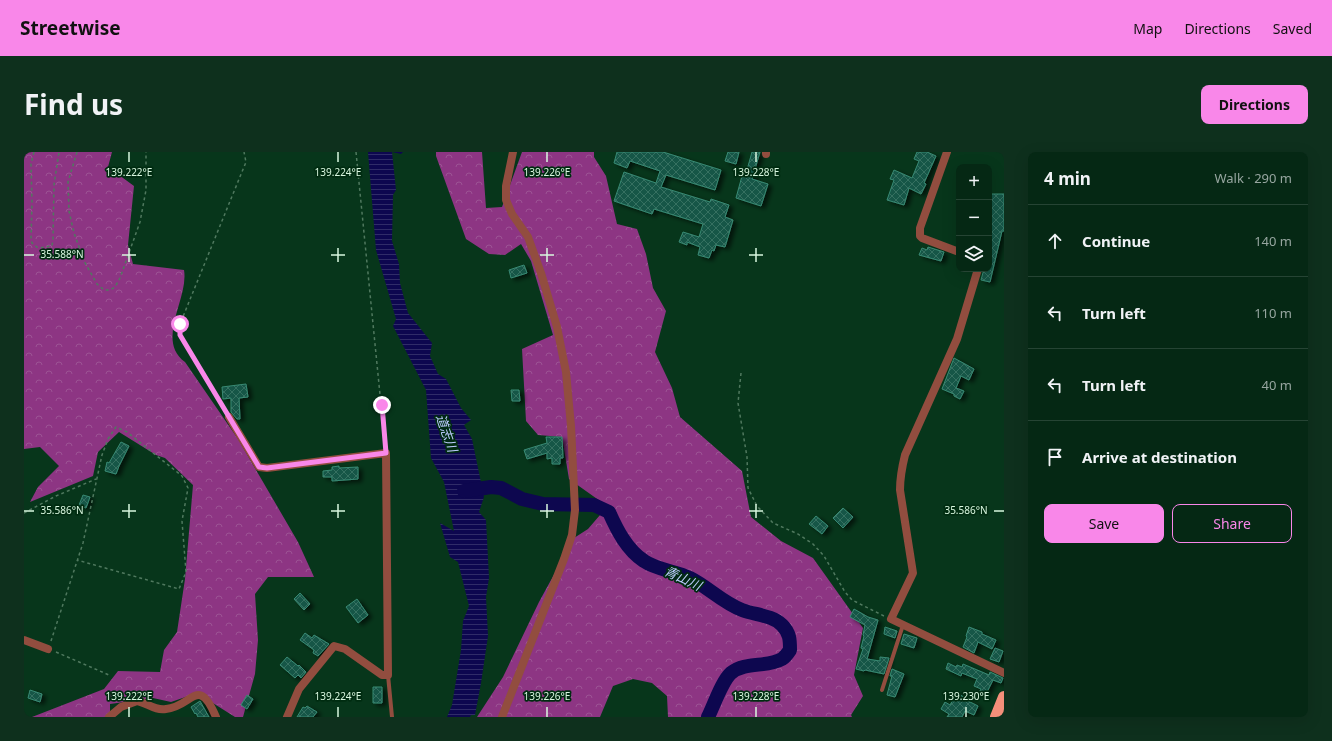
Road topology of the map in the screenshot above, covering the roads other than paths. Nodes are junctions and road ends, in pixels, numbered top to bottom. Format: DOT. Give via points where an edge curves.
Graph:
graph roads {
  1 [pos="513,152"];
  2 [pos="947,152"];
  3 [pos="956,251"];
  4 [pos="977,272"];
  5 [pos="229,417"];
  6 [pos="903,625"];
  7 [pos="24,640"];
  8 [pos="48,648"];
  9 [pos="1004,673"];
  10 [pos="388,674"];
  11 [pos="882,690"];
  12 [pos="1004,698"];
  13 [pos="110,717"];
  14 [pos="216,717"];
  15 [pos="287,717"];
  16 [pos="392,717"];
  17 [pos="502,717"];
  18 [pos="996,717"];
  1 -- 17 [label="street" via="507,179 506,200 528,237 557,327 567,386 575,510 572,535 564,559"];
  2 -- 3 [label="street" via="920,228 920,236"];
  4 -- 6 [label="street" via="957,339 902,467 900,490 913,573 891,619"];
  5 -- 10 [label="street" via="259,467 386,453"];
  6 -- 9 [label="street"];
  6 -- 11 [label="lane"];
  7 -- 8 [label="street"];
  10 -- 15 [label="street" via="382,675 345,649 334,646 299,689"];
  10 -- 16 [label="lane"];
  12 -- 18 [label="highway"];
  13 -- 14 [label="street" via="121,707 133,702 164,710 197,695 205,698"];
}
